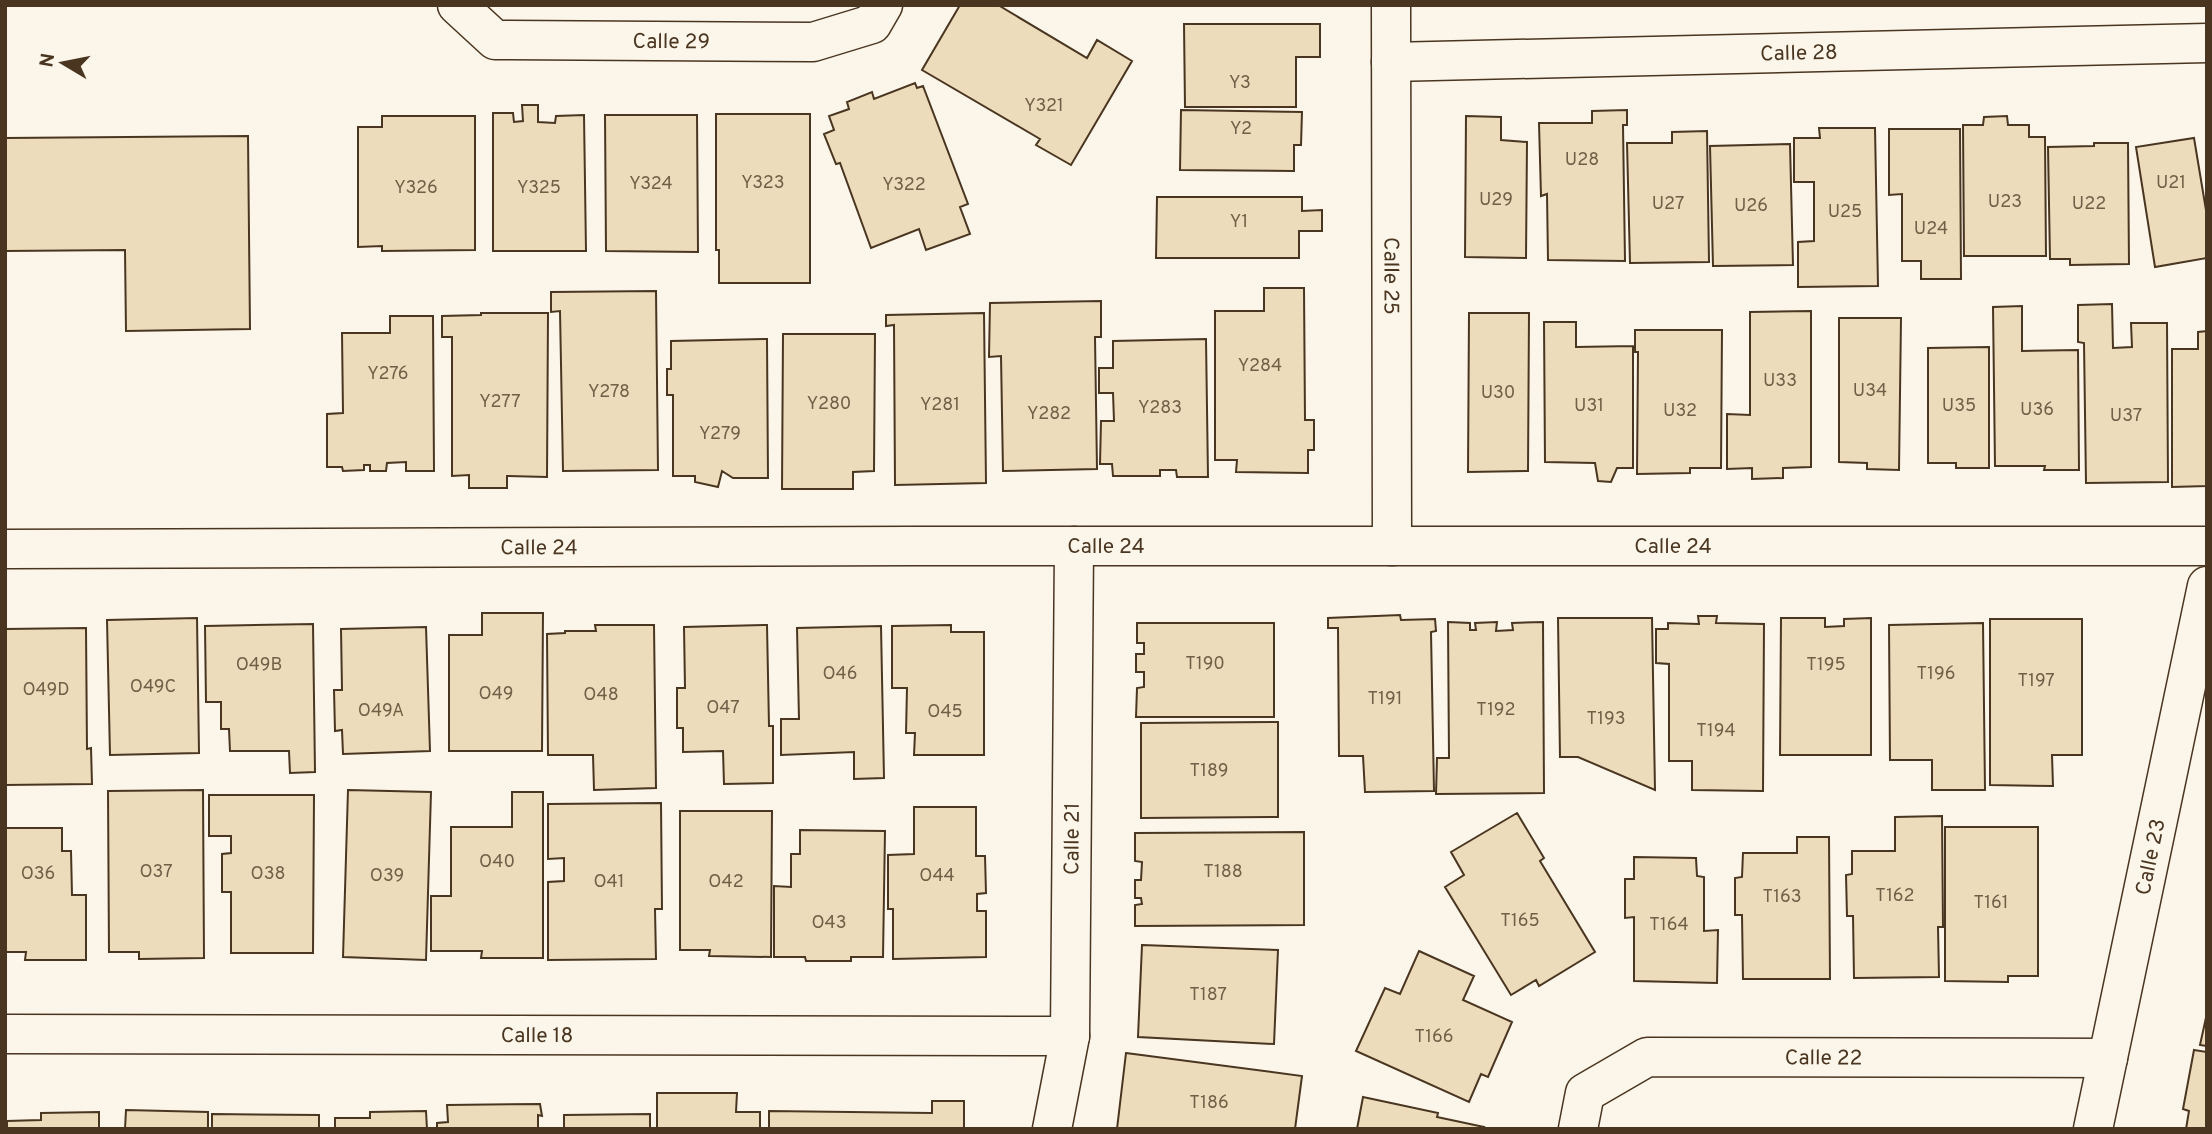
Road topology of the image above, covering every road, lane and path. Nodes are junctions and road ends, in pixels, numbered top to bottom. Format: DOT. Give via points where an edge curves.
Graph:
graph roads {
  1 [pos="457,5"];
  2 [pos="883,5"];
  3 [pos="1391,5"];
  4 [pos="2207,43"];
  5 [pos="1391,62"];
  6 [pos="1392,546"];
  7 [pos="2207,546"];
  8 [pos="1074,547"];
  9 [pos="5,549"];
  10 [pos="2207,586"];
  11 [pos="5,1034"];
  12 [pos="1070,1036"];
  13 [pos="2108,1058"];
  14 [pos="1052,1129"];
  15 [pos="1578,1129"];
  16 [pos="2093,1129"];
  1 -- 2 [label="street, Calle 29" via="495,40 799,42 873,24"];
  3 -- 5 [label="street, Calle 25"];
  4 -- 5 [label="street, Calle 28"];
  5 -- 6 [label="street, Calle 25"];
  6 -- 7 [label="street, Calle 24"];
  6 -- 8 [label="street, Calle 24"];
  8 -- 9 [label="street, Calle 24"];
  8 -- 12 [label="street, Calle 21"];
  10 -- 13 [label="street, Calle 23"];
  11 -- 12 [label="street, Calle 18"];
  12 -- 14 [label="street, Calle 21"];
  13 -- 15 [label="street, Calle 22" via="1647,1057 1585,1093"];
  13 -- 16 [label="street, Calle 23"];
}
